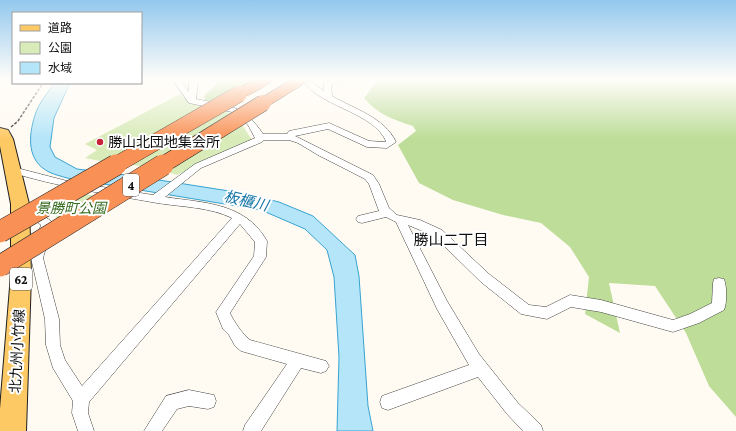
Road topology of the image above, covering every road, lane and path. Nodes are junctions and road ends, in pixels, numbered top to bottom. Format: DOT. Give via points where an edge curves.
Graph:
graph roads {
  1 [pos="32,99"];
  2 [pos="231,99"];
  3 [pos="271,99"];
  4 [pos="330,99"];
  5 [pos="192,101"];
  6 [pos="1,132"];
  7 [pos="260,137"];
  8 [pos="290,137"];
  9 [pos="12,170"];
  10 [pos="157,197"];
  11 [pos="20,204"];
  12 [pos="394,217"];
  13 [pos="239,218"];
  14 [pos="362,219"];
  15 [pos="0,232"];
  16 [pos="0,266"];
  17 [pos="720,283"];
  18 [pos="298,360"];
  19 [pos="321,366"];
  20 [pos="479,369"];
  21 [pos="81,399"];
  22 [pos="208,401"];
  23 [pos="388,402"];
  24 [pos="12,431"];
  25 [pos="86,431"];
  26 [pos="152,431"];
  27 [pos="251,431"];
  28 [pos="534,431"];
  1 -- 6 [label="path" via="18,121"];
  2 -- 15 [label="highway, 4, bridge"];
  3 -- 16 [label="highway, 4, bridge"];
  4 -- 8 [label="street" via="378,125 390,136 391,142 387,145 367,144 329,126 292,133"];
  5 -- 7 [label="street" via="235,110 250,123"];
  6 -- 9 [label="main road, 北九州小竹線 / 62" via="6,139"];
  7 -- 8 [label="street"];
  7 -- 10 [label="street" via="259,140 198,166"];
  8 -- 12 [label="street" via="369,177 384,210"];
  9 -- 10 [label="street" via="35,178 76,186"];
  9 -- 11 [label="main road, 北九州小竹線 / 62"];
  10 -- 13 [label="street" via="204,206"];
  11 -- 21 [label="street" via="47,224 37,258 52,319 53,345 58,363"];
  11 -- 24 [label="main road, 北九州小竹線 / 62" via="21,275"];
  12 -- 14 [label="street"];
  12 -- 17 [label="street" via="438,233 485,278 526,310 547,313 570,302 601,306 672,326 694,319 719,306"];
  12 -- 20 [label="street"];
  13 -- 18 [label="street" via="261,241 260,257 223,312 228,325 246,346"];
  13 -- 21 [label="street"];
  18 -- 19 [label="street"];
  18 -- 27 [label="street"];
  20 -- 23 [label="street"];
  20 -- 28 [label="street"];
  21 -- 25 [label="street" via="80,413"];
  22 -- 26 [label="street" via="189,398 172,402"];
}
